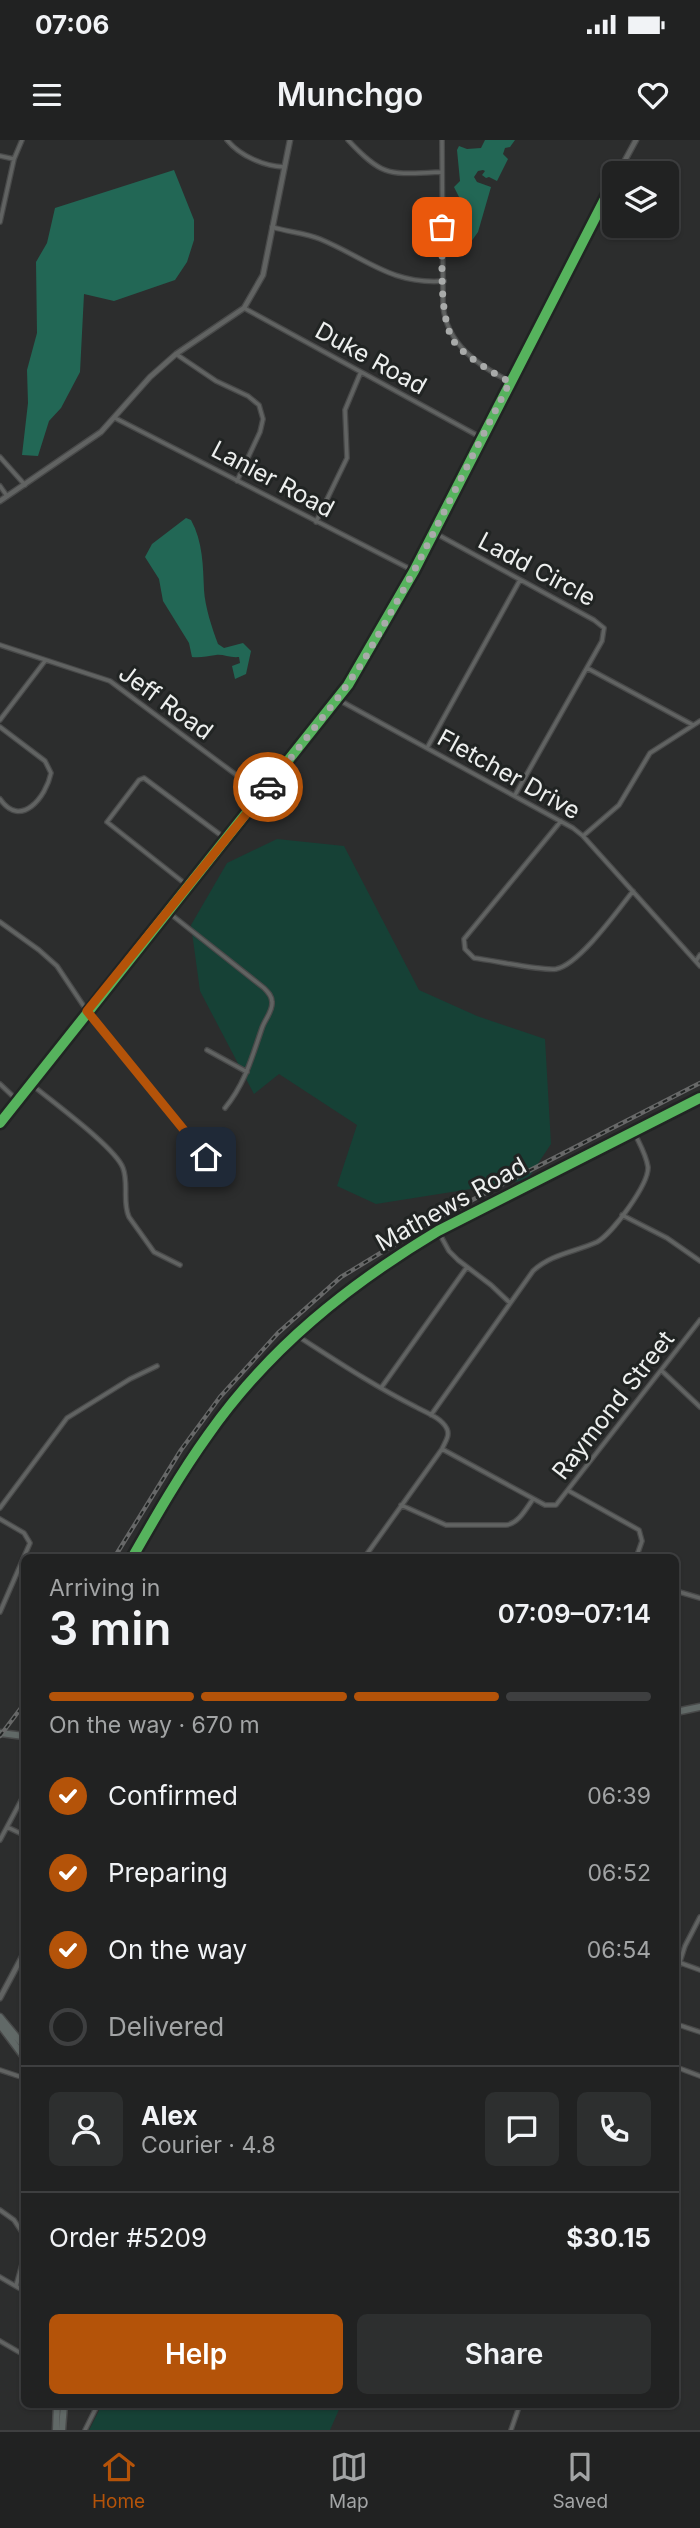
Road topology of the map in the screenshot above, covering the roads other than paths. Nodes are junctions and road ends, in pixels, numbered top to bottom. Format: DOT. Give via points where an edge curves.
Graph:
graph roads {
  1 [pos="22,140"];
  2 [pos="227,140"];
  3 [pos="290,140"];
  4 [pos="348,140"];
  5 [pos="442,140"];
  6 [pos="636,140"];
  7 [pos="0,156"];
  8 [pos="14,159"];
  9 [pos="625,161"];
  10 [pos="284,167"];
  11 [pos="441,172"];
  12 [pos="602,204"];
  13 [pos="0,222"];
  14 [pos="272,227"];
  15 [pos="444,281"];
  16 [pos="244,308"];
  17 [pos="176,354"];
  18 [pos="360,373"];
  19 [pos="510,382"];
  20 [pos="115,418"];
  21 [pos="482,438"];
  22 [pos="0,457"];
  23 [pos="237,481"];
  24 [pos="0,485"];
  25 [pos="24,485"];
  26 [pos="7,496"];
  27 [pos="0,501"];
  28 [pos="316,522"];
  29 [pos="433,532"];
  30 [pos="414,571"];
  31 [pos="520,580"];
  32 [pos="0,645"];
  33 [pos="46,660"];
  34 [pos="587,668"];
  35 [pos="337,699"];
  36 [pos="0,720"];
  37 [pos="700,721"];
  38 [pos="692,725"];
  39 [pos="0,727"];
  40 [pos="427,748"];
  41 [pos="262,794"];
  42 [pos="516,795"];
  43 [pos="0,799"];
  44 [pos="561,821"];
  45 [pos="583,835"];
  46 [pos="226,839"];
  47 [pos="188,886"];
  48 [pos="634,891"];
  49 [pos="168,912"];
  50 [pos="0,922"];
  51 [pos="700,955"];
  52 [pos="696,961"];
  53 [pos="700,966"];
  54 [pos="87,1011"];
  55 [pos="207,1050"];
  56 [pos="247,1072"];
  57 [pos="0,1084"];
  58 [pos="31,1084"];
  59 [pos="700,1098"];
  60 [pos="18,1101"];
  61 [pos="225,1108"];
  62 [pos="0,1123"];
  63 [pos="634,1132"];
  64 [pos="223,1178"];
  65 [pos="622,1215"];
  66 [pos="438,1231"];
  67 [pos="700,1261"];
  68 [pos="180,1265"];
  69 [pos="467,1267"];
  70 [pos="510,1303"];
  71 [pos="700,1320"];
  72 [pos="295,1335"];
  73 [pos="157,1366"];
  74 [pos="662,1371"];
  75 [pos="381,1388"];
  76 [pos="700,1407"];
  77 [pos="431,1415"];
  78 [pos="442,1448"];
  79 [pos="568,1491"];
  80 [pos="533,1499"];
  81 [pos="401,1505"];
  82 [pos="0,1508"];
  83 [pos="0,1519"];
  84 [pos="25,1554"];
  85 [pos="133,1554"];
  86 [pos="367,1554"];
  87 [pos="637,1554"];
  88 [pos="21,1564"];
  89 [pos="679,1592"];
  90 [pos="700,1598"];
  91 [pos="0,1612"];
  92 [pos="700,1707"];
  93 [pos="679,1711"];
  94 [pos="0,1732"];
  95 [pos="21,1736"];
  96 [pos="21,1801"];
  97 [pos="7,1827"];
  98 [pos="21,1834"];
  99 [pos="0,1840"];
  100 [pos="700,1917"];
  101 [pos="21,1959"];
  102 [pos="679,1960"];
  103 [pos="679,1962"];
  104 [pos="700,1970"];
  105 [pos="0,1998"];
  106 [pos="0,2017"];
  107 [pos="0,2025"];
  108 [pos="679,2025"];
  109 [pos="700,2032"];
  110 [pos="21,2042"];
  111 [pos="21,2053"];
  112 [pos="679,2068"];
  113 [pos="0,2070"];
  114 [pos="700,2076"];
  115 [pos="21,2077"];
  116 [pos="0,2210"];
  117 [pos="21,2230"];
  118 [pos="21,2268"];
  119 [pos="0,2277"];
  120 [pos="16,2286"];
  121 [pos="21,2289"];
  122 [pos="0,2341"];
  123 [pos="21,2353"];
  124 [pos="57,2408"];
  125 [pos="64,2408"];
  126 [pos="96,2408"];
  127 [pos="519,2408"];
  128 [pos="56,2430"];
  129 [pos="62,2430"];
  130 [pos="85,2430"];
  131 [pos="511,2430"];
  1 -- 8 [label="street"];
  2 -- 10 [label="street" via="247,156"];
  3 -- 10 [label="street"];
  4 -- 11 [label="street" via="383,171"];
  5 -- 11 [label="street"];
  6 -- 9 [label="street"];
  7 -- 8 [label="street"];
  8 -- 13 [label="street"];
  10 -- 14 [label="street"];
  11 -- 15 [label="street"];
  12 -- 19 [label="street"];
  14 -- 15 [label="street" via="318,238 407,280"];
  14 -- 16 [label="street" via="263,275"];
  15 -- 19 [label="street" via="444,313 454,340"];
  16 -- 17 [label="street"];
  16 -- 18 [label="street, Duke Road"];
  17 -- 20 [label="street"];
  17 -- 23 [label="street" via="259,405 260,432"];
  18 -- 21 [label="street, Duke Road"];
  18 -- 28 [label="street" via="345,410 347,458"];
  19 -- 21 [label="street"];
  20 -- 23 [label="street, Lanier Road"];
  20 -- 25 [label="street"];
  21 -- 29 [label="street"];
  22 -- 25 [label="street"];
  23 -- 28 [label="street, Lanier Road"];
  24 -- 26 [label="street"];
  25 -- 26 [label="street"];
  26 -- 27 [label="street"];
  28 -- 30 [label="street, Lanier Road"];
  29 -- 30 [label="street"];
  29 -- 31 [label="street, Ladd Circle"];
  30 -- 35 [label="street"];
  31 -- 34 [label="street, Ladd Circle" via="604,628"];
  31 -- 40 [label="street"];
  32 -- 33 [label="street, Jeff Road"];
  33 -- 36 [label="street"];
  33 -- 41 [label="street, Jeff Road" via="118,685"];
  34 -- 38 [label="street"];
  34 -- 42 [label="street, Ladd Circle"];
  35 -- 40 [label="street, Fletcher Drive"];
  35 -- 41 [label="street"];
  37 -- 38 [label="street"];
  38 -- 45 [label="street" via="650,753 619,805"];
  39 -- 43 [label="street" via="45,761 51,773 46,790 30,808 16,810"];
  40 -- 42 [label="street, Fletcher Drive"];
  41 -- 46 [label="street"];
  42 -- 44 [label="street, Fletcher Drive"];
  44 -- 45 [label="street, Fletcher Drive"];
  44 -- 48 [label="street" via="464,940 474,958 557,969 587,948"];
  45 -- 48 [label="street, Fletcher Drive"];
  46 -- 47 [label="street"];
  46 -- 47 [label="street" via="144,778 139,780 107,822"];
  47 -- 49 [label="street"];
  48 -- 52 [label="street, Fletcher Drive"];
  49 -- 54 [label="street"];
  49 -- 56 [label="street" via="272,999"];
  50 -- 54 [label="street" via="57,966"];
  51 -- 52 [label="street"];
  52 -- 53 [label="street, Fletcher Drive"];
  54 -- 58 [label="street"];
  54 -- 64 [label="street"];
  55 -- 56 [label="street"];
  56 -- 61 [label="street"];
  57 -- 60 [label="street"];
  58 -- 60 [label="street"];
  58 -- 68 [label="street" via="116,1155 125,1173 129,1217 154,1252"];
  59 -- 63 [label="street, Mathews Road"];
  60 -- 62 [label="street"];
  63 -- 65 [label="street" via="645,1154 647,1172"];
  63 -- 66 [label="street, Mathews Road"];
  65 -- 67 [label="street"];
  65 -- 70 [label="street" via="600,1240 539,1266"];
  66 -- 69 [label="street" via="449,1251"];
  66 -- 72 [label="street, Mathews Road" via="355,1285"];
  69 -- 70 [label="street"];
  69 -- 75 [label="street"];
  70 -- 77 [label="street"];
  71 -- 74 [label="street, Raymond Street"];
  72 -- 75 [label="street"];
  72 -- 85 [label="street, Mathews Road" via="209,1433"];
  73 -- 82 [label="street" via="67,1418"];
  74 -- 76 [label="street"];
  74 -- 79 [label="street, Raymond Street"];
  75 -- 77 [label="street"];
  77 -- 78 [label="street" via="448,1432"];
  78 -- 80 [label="street"];
  78 -- 81 [label="street"];
  79 -- 80 [label="street, Raymond Street" via="553,1507"];
  79 -- 87 [label="street" via="639,1530 642,1541"];
  80 -- 81 [label="street, Raymond Street" via="512,1524 446,1525"];
  81 -- 86 [label="street"];
  83 -- 84 [label="street" via="29,1538"];
  88 -- 91 [label="street"];
  89 -- 90 [label="street"];
  92 -- 93 [label="main road"];
  94 -- 95 [label="main road"];
  96 -- 97 [label="street"];
  97 -- 98 [label="street"];
  97 -- 99 [label="street"];
  100 -- 102 [label="street"];
  101 -- 105 [label="street"];
  103 -- 104 [label="street"];
  106 -- 110 [label="main road"];
  107 -- 111 [label="main road"];
  108 -- 109 [label="street"];
  112 -- 114 [label="street"];
  113 -- 115 [label="street"];
  116 -- 117 [label="street"];
  118 -- 120 [label="street"];
  119 -- 120 [label="street"];
  120 -- 121 [label="street"];
  122 -- 123 [label="street"];
  124 -- 128 [label="main road"];
  125 -- 129 [label="main road"];
  126 -- 130 [label="street"];
  127 -- 131 [label="street"];
}
